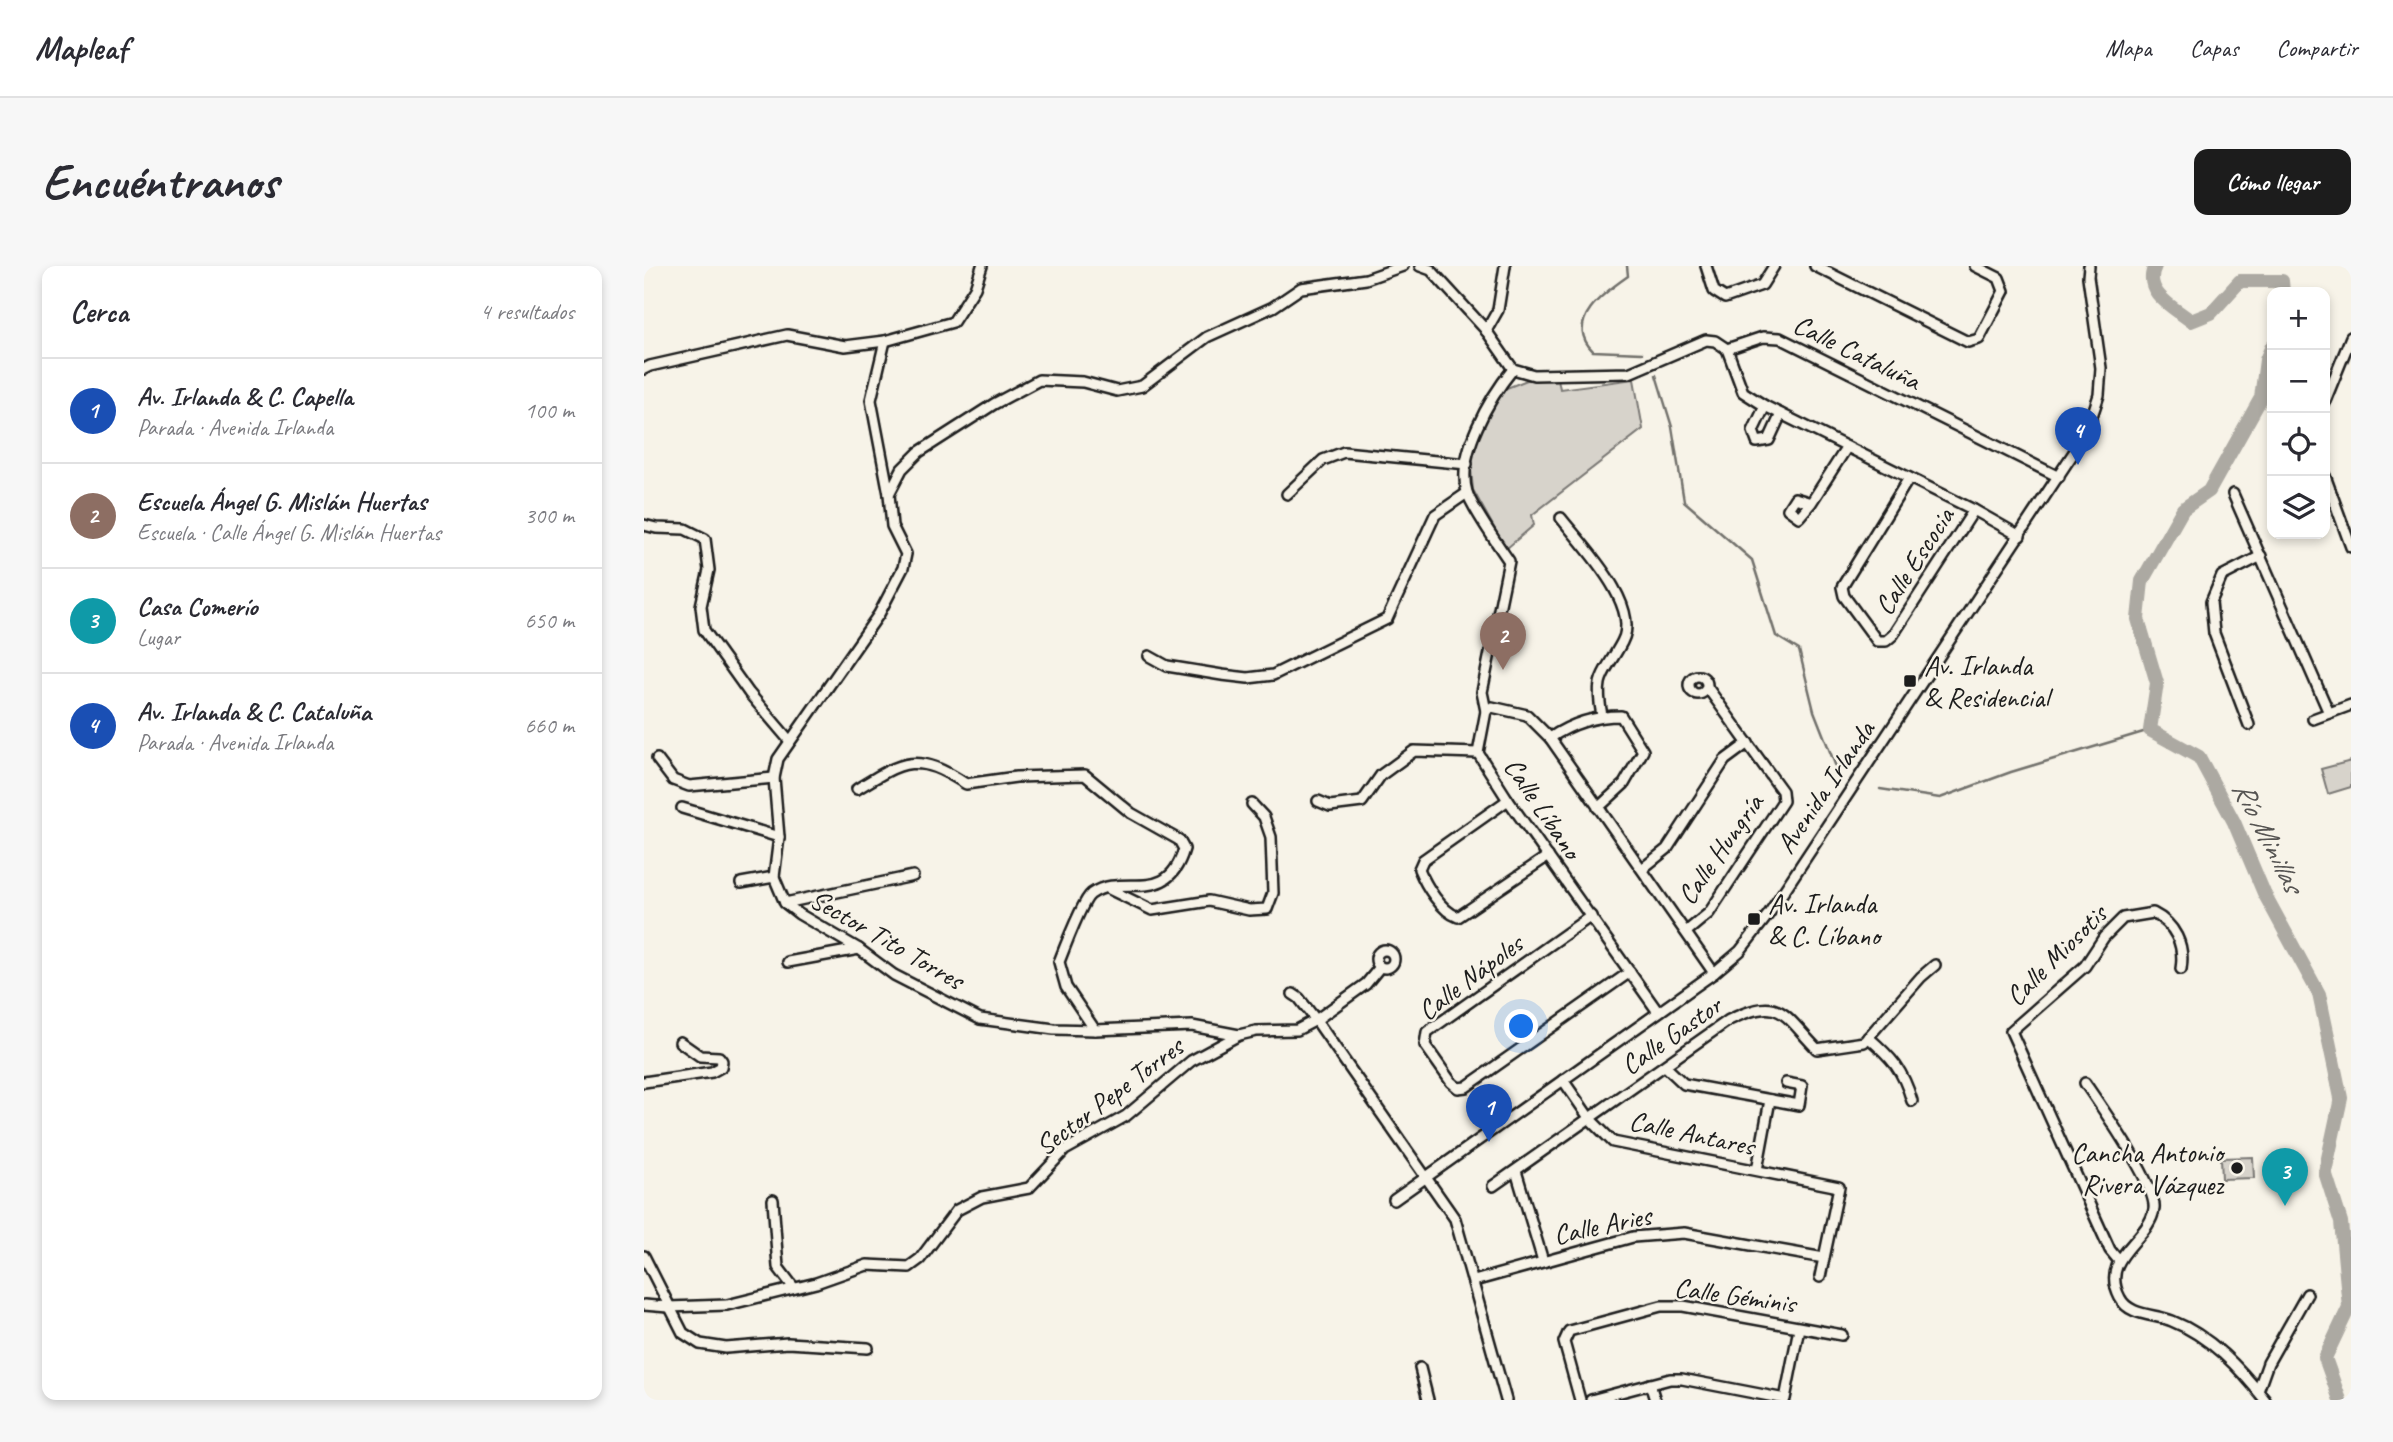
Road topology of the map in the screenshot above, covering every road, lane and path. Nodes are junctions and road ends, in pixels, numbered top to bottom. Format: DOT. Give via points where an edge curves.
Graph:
graph roads {
  1 [pos="982,266"];
  2 [pos="1403,266"];
  3 [pos="1420,266"];
  4 [pos="1505,266"];
  5 [pos="1706,266"];
  6 [pos="1773,266"];
  7 [pos="1815,266"];
  8 [pos="1975,266"];
  9 [pos="2089,266"];
  10 [pos="1486,331"];
  11 [pos="2351,337"];
  12 [pos="884,341"];
  13 [pos="1727,349"];
  14 [pos="644,369"];
  15 [pos="1513,369"];
  16 [pos="2330,389"];
  17 [pos="1765,406"];
  18 [pos="1781,414"];
  19 [pos="1847,447"];
  20 [pos="1467,464"];
  21 [pos="2059,477"];
  22 [pos="1909,478"];
  23 [pos="2330,490"];
  24 [pos="1467,493"];
  25 [pos="889,494"];
  26 [pos="2233,494"];
  27 [pos="1287,495"];
  28 [pos="1811,503"];
  29 [pos="1974,510"];
  30 [pos="1561,518"];
  31 [pos="644,525"];
  32 [pos="2020,536"];
  33 [pos="2351,547"];
  34 [pos="2261,556"];
  35 [pos="1149,656"];
  36 [pos="1707,687"];
  37 [pos="2351,705"];
  38 [pos="1486,711"];
  39 [pos="2329,713"];
  40 [pos="1602,716"];
  41 [pos="2313,719"];
  42 [pos="2249,725"];
  43 [pos="1550,738"];
  44 [pos="789,740"];
  45 [pos="1748,743"];
  46 [pos="1478,752"];
  47 [pos="657,759"];
  48 [pos="774,778"];
  49 [pos="857,789"];
  50 [pos="1508,800"];
  51 [pos="1318,801"];
  52 [pos="1252,804"];
  53 [pos="682,808"];
  54 [pos="1598,808"];
  55 [pos="779,837"];
  56 [pos="1548,856"];
  57 [pos="1642,869"];
  58 [pos="913,876"];
  59 [pos="774,877"];
  60 [pos="741,883"];
  61 [pos="1105,887"];
  62 [pos="785,903"];
  63 [pos="1591,916"];
  64 [pos="1686,932"];
  65 [pos="859,949"];
  66 [pos="788,962"];
  67 [pos="1935,965"];
  68 [pos="1380,967"];
  69 [pos="2180,969"];
  70 [pos="1630,972"];
  71 [pos="1714,973"];
  72 [pos="1293,994"];
  73 [pos="1658,1012"];
  74 [pos="1315,1020"];
  75 [pos="1095,1030"];
  76 [pos="1238,1035"];
  77 [pos="1868,1037"];
  78 [pos="680,1042"];
  79 [pos="1665,1066"];
  80 [pos="1563,1080"];
  81 [pos="644,1082"];
  82 [pos="1786,1083"];
  83 [pos="2085,1083"];
  84 [pos="1770,1100"];
  85 [pos="1912,1101"];
  86 [pos="1590,1119"];
  87 [pos="1757,1170"];
  88 [pos="1516,1171"];
  89 [pos="1426,1177"];
  90 [pos="1493,1186"];
  91 [pos="773,1200"];
  92 [pos="1394,1200"];
  93 [pos="644,1256"];
  94 [pos="1824,1258"];
  95 [pos="1543,1261"];
  96 [pos="2119,1261"];
  97 [pos="1820,1277"];
  98 [pos="1474,1281"];
  99 [pos="794,1288"];
  100 [pos="2307,1294"];
  101 [pos="644,1306"];
  102 [pos="668,1307"];
  103 [pos="1798,1328"];
  104 [pos="1842,1335"];
  105 [pos="869,1348"];
  106 [pos="1420,1368"];
  107 [pos="1650,1384"];
  108 [pos="2258,1391"];
  109 [pos="1785,1399"];
  110 [pos="1428,1400"];
  111 [pos="1506,1400"];
  112 [pos="1580,1400"];
  113 [pos="1591,1400"];
  114 [pos="1655,1400"];
  115 [pos="2265,1400"];
  1 -- 12 [label="street" via="975,288 953,322"];
  2 -- 25 [label="street" via="1366,279 1301,288 1273,307 1207,337 1142,386 1116,391 1083,382 1039,380 919,452 902,469"];
  3 -- 10 [label="street" via="1431,270"];
  4 -- 10 [label="street" via="1498,310"];
  5 -- 6 [label="street" via="1714,291 1725,298 1762,285"];
  7 -- 8 [label="street" via="1968,342 1979,339 2004,291 1999,278"];
  9 -- 21 [label="street, Avenida Irlanda" via="2101,368 2099,394 2087,434"];
  10 -- 15 [label="street"];
  11 -- 16 [label="street"];
  12 -- 14 [label="street" via="845,346 787,335"];
  12 -- 25 [label="street" via="871,400"];
  13 -- 15 [label="street" via="1706,340 1629,373 1534,375"];
  13 -- 17 [label="street" via="1743,392"];
  13 -- 21 [label="street, Calle Cataluña" via="1763,337 1780,338"];
  15 -- 20 [label="street" via="1478,424"];
  17 -- 18 [label="street"];
  17 -- 18 [label="street" via="1753,431 1757,442 1769,440"];
  18 -- 19 [label="street"];
  19 -- 22 [label="street"];
  19 -- 28 [label="street"];
  20 -- 24 [label="street"];
  20 -- 27 [label="street" via="1344,452 1323,460"];
  21 -- 32 [label="street, Avenida Irlanda"];
  22 -- 29 [label="street"];
  22 -- 29 [label="street, Calle Escocia" via="1842,587 1877,641 1893,635"];
  23 -- 33 [label="street"];
  24 -- 35 [label="street" via="1435,515 1387,619 1261,677 1167,666"];
  24 -- 38 [label="street" via="1508,561 1482,692"];
  25 -- 44 [label="street" via="892,526 906,554 903,568 879,614"];
  26 -- 34 [label="street"];
  29 -- 32 [label="street"];
  30 -- 40 [label="street" via="1600,566 1628,624 1601,676 1597,692"];
  31 -- 44 [label="street" via="685,529 705,539 709,569 701,606 704,629"];
  32 -- 71 [label="street, Avenida Irlanda" via="1768,915 1740,951"];
  34 -- 39 [label="street"];
  34 -- 42 [label="street" via="2222,576 2211,602 2214,633"];
  36 -- 45 [label="street, Calle Hungría"];
  37 -- 39 [label="street"];
  38 -- 43 [label="street, Calle Líbano" via="1492,707 1527,715"];
  38 -- 46 [label="street, Calle Líbano"];
  39 -- 41 [label="street"];
  40 -- 43 [label="street" via="1568,726"];
  40 -- 54 [label="street" via="1620,716 1643,751 1624,784"];
  43 -- 54 [label="street, Calle Líbano"];
  44 -- 48 [label="street"];
  45 -- 57 [label="street" via="1725,760 1667,849"];
  45 -- 64 [label="street, Calle Hungría" via="1782,791 1783,801 1709,913"];
  46 -- 50 [label="street, Calle Líbano"];
  46 -- 51 [label="street" via="1414,751 1381,775 1362,802 1330,806"];
  47 -- 48 [label="street" via="673,780 689,786"];
  48 -- 55 [label="street"];
  49 -- 61 [label="street" via="890,768 910,763 940,767 966,784 1085,775 1131,813 1179,840 1184,849 1167,877 1152,886"];
  50 -- 56 [label="street, Calle Líbano"];
  50 -- 56 [label="street" via="1423,860 1419,869 1423,879 1448,914 1458,917"];
  52 -- 61 [label="street" via="1264,817 1271,837 1273,893 1267,909 1250,911 1209,901 1152,910"];
  53 -- 55 [label="street"];
  54 -- 57 [label="street, Calle Líbano"];
  55 -- 59 [label="street"];
  56 -- 63 [label="street, Calle Líbano"];
  57 -- 64 [label="street, Calle Líbano"];
  58 -- 62 [label="street"];
  59 -- 60 [label="street"];
  59 -- 62 [label="street, Sector Tito Torres"];
  61 -- 75 [label="street" via="1089,896 1059,962 1066,987"];
  62 -- 65 [label="street, Sector Tito Torres"];
  63 -- 70 [label="street, Calle Líbano"];
  63 -- 70 [label="street, Calle Nápoles" via="1427,1032 1425,1045 1451,1083 1466,1087"];
  64 -- 71 [label="street, Calle Líbano"];
  65 -- 66 [label="street"];
  65 -- 75 [label="street, Sector Tito Torres" via="894,975 980,1019"];
  67 -- 77 [label="street"];
  68 -- 74 [label="street" via="1366,984"];
  69 -- 96 [label="street, Calle Miosotis" via="2181,948 2169,924 2153,913 2123,918 2104,936 2085,966 2011,1031 2109,1250"];
  70 -- 73 [label="street, Calle Líbano"];
  71 -- 73 [label="street, Avenida Irlanda"];
  72 -- 74 [label="street"];
  73 -- 80 [label="street, Avenida Irlanda"];
  74 -- 76 [label="street" via="1297,1030"];
  74 -- 89 [label="street"];
  75 -- 76 [label="street, Sector Tito Torres" via="1192,1026"];
  76 -- 99 [label="street, Sector Pepe Torres" via="1191,1061 1126,1116 1065,1150 1029,1188 982,1197 957,1210 909,1268 867,1265"];
  77 -- 79 [label="street, Calle Gastor" via="1864,1042 1817,1049 1781,1011 1766,1007 1729,1020"];
  77 -- 85 [label="street" via="1898,1066"];
  78 -- 81 [label="street" via="701,1056 719,1057 721,1067"];
  79 -- 84 [label="street" via="1684,1084"];
  79 -- 86 [label="street, Calle Gastor"];
  80 -- 86 [label="street, Calle Antares"];
  80 -- 89 [label="street, Avenida Irlanda"];
  82 -- 84 [label="street" via="1802,1086 1798,1105"];
  83 -- 96 [label="street" via="2123,1140 2154,1202 2151,1218"];
  84 -- 87 [label="street"];
  86 -- 87 [label="street, Calle Antares" via="1613,1142"];
  86 -- 88 [label="street, Calle Gastor"];
  87 -- 94 [label="street, Calle Antares" via="1839,1187"];
  88 -- 90 [label="street, Calle Gastor"];
  88 -- 95 [label="street"];
  89 -- 92 [label="street, Avenida Irlanda"];
  89 -- 98 [label="street" via="1455,1219"];
  91 -- 99 [label="street" via="778,1267"];
  93 -- 102 [label="street"];
  94 -- 95 [label="street, Calle Aries" via="1684,1233 1633,1237"];
  94 -- 97 [label="street"];
  95 -- 98 [label="street, Calle Aries"];
  96 -- 108 [label="street" via="2114,1286 2121,1301 2202,1337"];
  98 -- 111 [label="street"];
  99 -- 102 [label="street, Sector Pepe Torres" via="727,1305"];
  100 -- 108 [label="street" via="2268,1363"];
  101 -- 102 [label="street, Sector Pepe Torres"];
  102 -- 105 [label="street" via="690,1340 713,1347 788,1343"];
  103 -- 104 [label="street, Calle Géminis"];
  103 -- 109 [label="street"];
  103 -- 112 [label="street, Calle Géminis" via="1672,1306 1569,1331 1564,1342"];
  106 -- 110 [label="street"];
  107 -- 109 [label="street" via="1682,1379"];
  107 -- 113 [label="street"];
  107 -- 114 [label="street"];
  108 -- 115 [label="street"];
}
